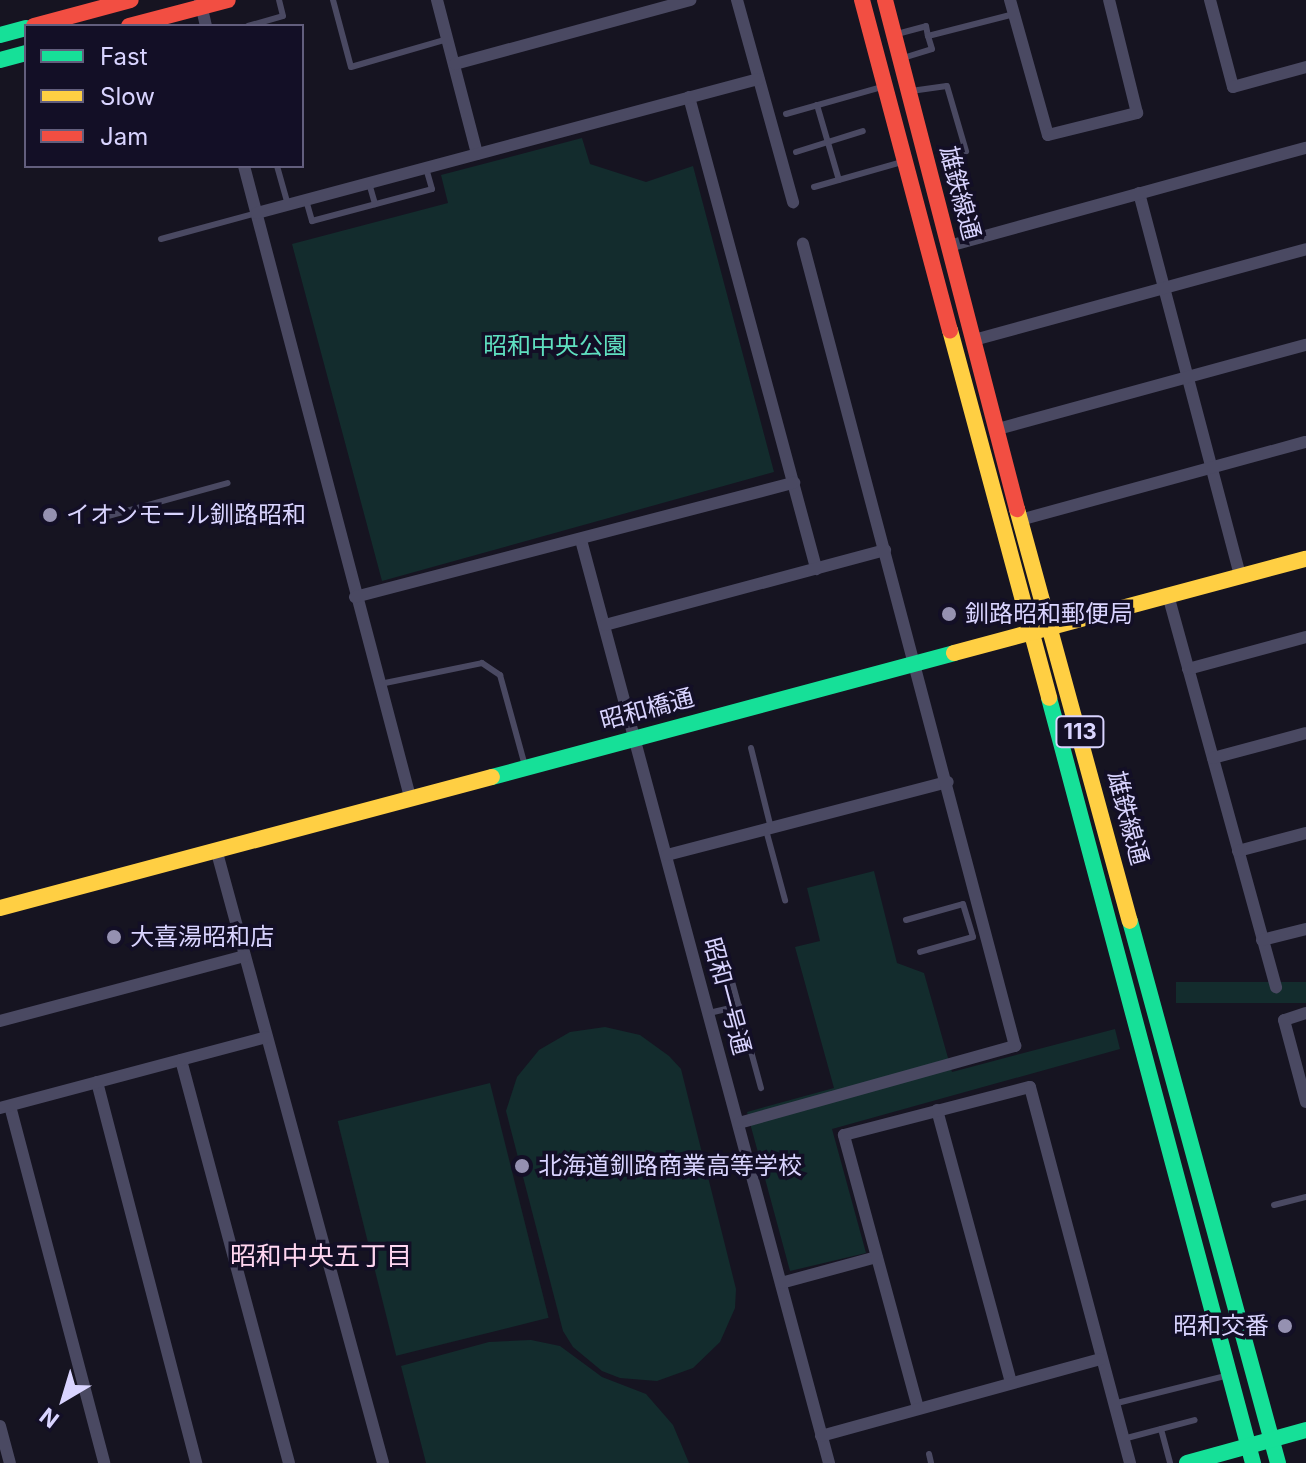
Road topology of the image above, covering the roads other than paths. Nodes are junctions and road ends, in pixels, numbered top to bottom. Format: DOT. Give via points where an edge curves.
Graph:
graph roads {
  1 [pos="131,0"];
  2 [pos="228,0"];
  3 [pos="279,0"];
  4 [pos="333,0"];
  5 [pos="437,0"];
  6 [pos="690,0"];
  7 [pos="737,0"];
  8 [pos="862,0"];
  9 [pos="885,0"];
  10 [pos="1010,0"];
  11 [pos="1109,0"];
  12 [pos="1210,0"];
  13 [pos="109,3"];
  14 [pos="201,3"];
  15 [pos="1014,14"];
  16 [pos="41,24"];
  17 [pos="135,24"];
  18 [pos="206,24"];
  19 [pos="255,24"];
  20 [pos="24,29"];
  21 [pos="0,35"];
  22 [pos="894,35"];
  23 [pos="928,36"];
  24 [pos="448,39"];
  25 [pos="24,54"];
  26 [pos="900,59"];
  27 [pos="0,60"];
  28 [pos="455,64"];
  29 [pos="1306,67"];
  30 [pos="758,79"];
  31 [pos="885,86"];
  32 [pos="908,92"];
  33 [pos="689,97"];
  34 [pos="817,105"];
  35 [pos="786,114"];
  36 [pos="863,131"];
  37 [pos="828,142"];
  38 [pos="1306,148"];
  39 [pos="966,151"];
  40 [pos="796,152"];
  41 [pos="477,154"];
  42 [pos="905,161"];
  43 [pos="245,168"];
  44 [pos="278,168"];
  45 [pos="426,168"];
  46 [pos="839,180"];
  47 [pos="369,183"];
  48 [pos="814,187"];
  49 [pos="1139,193"];
  50 [pos="306,200"];
  51 [pos="793,202"];
  52 [pos="375,204"];
  53 [pos="288,205"];
  54 [pos="257,213"];
  55 [pos="161,239"];
  56 [pos="803,244"];
  57 [pos="949,246"];
  58 [pos="1306,249"];
  59 [pos="1166,287"];
  60 [pos="974,340"];
  61 [pos="1306,345"];
  62 [pos="1189,377"];
  63 [pos="998,429"];
  64 [pos="1306,442"];
  65 [pos="1213,466"];
  66 [pos="228,483"];
  67 [pos="794,483"];
  68 [pos="108,516"];
  69 [pos="1020,520"];
  70 [pos="581,540"];
  71 [pos="885,550"];
  72 [pos="1306,559"];
  73 [pos="816,569"];
  74 [pos="1240,576"];
  75 [pos="1168,595"];
  76 [pos="355,597"];
  77 [pos="605,625"];
  78 [pos="1051,627"];
  79 [pos="1032,632"];
  80 [pos="1306,637"];
  81 [pos="916,664"];
  82 [pos="1188,669"];
  83 [pos="379,684"];
  84 [pos="1306,733"];
  85 [pos="634,736"];
  86 [pos="751,748"];
  87 [pos="1213,758"];
  88 [pos="525,766"];
  89 [pos="948,782"];
  90 [pos="410,797"];
  91 [pos="768,829"];
  92 [pos="1306,833"];
  93 [pos="216,849"];
  94 [pos="1238,851"];
  95 [pos="667,855"];
  96 [pos="785,900"];
  97 [pos="0,908"];
  98 [pos="983,914"];
  99 [pos="967,917"];
  100 [pos="906,920"];
  101 [pos="1306,929"];
  102 [pos="1262,940"];
  103 [pos="724,952"];
  104 [pos="920,952"];
  105 [pos="245,956"];
  106 [pos="1276,987"];
  107 [pos="739,1006"];
  108 [pos="709,1013"];
  109 [pos="1306,1013"];
  110 [pos="0,1021"];
  111 [pos="267,1037"];
  112 [pos="181,1060"];
  113 [pos="97,1082"];
  114 [pos="761,1088"];
  115 [pos="1306,1102"];
  116 [pos="5,1107"];
  117 [pos="937,1110"];
  118 [pos="739,1123"];
  119 [pos="1306,1197"];
  120 [pos="1274,1205"];
  121 [pos="877,1257"];
  122 [pos="781,1283"];
  123 [pos="1101,1359"];
  124 [pos="1229,1375"];
  125 [pos="1011,1383"];
  126 [pos="1113,1404"];
  127 [pos="918,1408"];
  128 [pos="1195,1420"];
  129 [pos="0,1426"];
  130 [pos="1161,1429"];
  131 [pos="1306,1430"];
  132 [pos="821,1436"];
  133 [pos="1123,1439"];
  134 [pos="1272,1439"];
  135 [pos="1248,1446"];
  136 [pos="929,1454"];
  137 [pos="10,1463"];
  138 [pos="104,1463"];
  139 [pos="196,1463"];
  140 [pos="289,1463"];
  141 [pos="383,1463"];
  142 [pos="829,1463"];
  143 [pos="931,1463"];
  144 [pos="1130,1463"];
  145 [pos="1170,1463"];
  146 [pos="1187,1463"];
  147 [pos="1253,1463"];
  148 [pos="1278,1463"];
  1 -- 13 [label="main road"];
  2 -- 14 [label="main road"];
  3 -- 19 [label="lane" via="283,16"];
  4 -- 24 [label="lane" via="351,67"];
  5 -- 24 [label="street"];
  6 -- 28 [label="street"];
  7 -- 30 [label="street"];
  8 -- 31 [label="main road, 雄鉄線通 / 113"];
  9 -- 22 [label="main road, 雄鉄線通 / 113"];
  10 -- 15 [label="street"];
  11 -- 15 [label="street" via="1137,113 1048,135"];
  12 -- 29 [label="street" via="1233,87"];
  13 -- 16 [label="main road"];
  14 -- 17 [label="main road"];
  14 -- 18 [label="street"];
  15 -- 23 [label="lane"];
  20 -- 21 [label="main road"];
  22 -- 23 [label="lane" via="926,26"];
  22 -- 26 [label="main road, 雄鉄線通 / 113"];
  23 -- 26 [label="lane" via="932,49"];
  24 -- 28 [label="street"];
  25 -- 27 [label="main road"];
  26 -- 32 [label="main road, 雄鉄線通 / 113"];
  28 -- 41 [label="street"];
  30 -- 33 [label="street"];
  30 -- 51 [label="street"];
  31 -- 34 [label="lane"];
  31 -- 42 [label="main road, 雄鉄線通 / 113"];
  32 -- 39 [label="lane" via="947,86"];
  32 -- 57 [label="main road, 雄鉄線通 / 113"];
  33 -- 41 [label="street"];
  33 -- 67 [label="street"];
  34 -- 35 [label="lane"];
  34 -- 37 [label="lane"];
  36 -- 37 [label="lane"];
  37 -- 40 [label="lane"];
  37 -- 46 [label="lane"];
  38 -- 49 [label="street"];
  41 -- 45 [label="street"];
  42 -- 46 [label="lane"];
  42 -- 79 [label="main road, 雄鉄線通 / 113"];
  43 -- 54 [label="street"];
  44 -- 53 [label="lane"];
  45 -- 47 [label="street"];
  45 -- 52 [label="lane" via="432,189"];
  46 -- 48 [label="lane"];
  47 -- 50 [label="street"];
  47 -- 52 [label="lane"];
  49 -- 57 [label="street"];
  49 -- 59 [label="street"];
  50 -- 52 [label="lane" via="312,221"];
  50 -- 53 [label="street"];
  53 -- 54 [label="street"];
  54 -- 55 [label="lane"];
  54 -- 76 [label="street"];
  56 -- 71 [label="street"];
  57 -- 60 [label="main road, 雄鉄線通 / 113"];
  58 -- 59 [label="street"];
  59 -- 60 [label="street"];
  59 -- 62 [label="street"];
  60 -- 63 [label="main road, 雄鉄線通 / 113"];
  61 -- 62 [label="street"];
  62 -- 63 [label="street"];
  62 -- 65 [label="street"];
  63 -- 69 [label="main road, 雄鉄線通 / 113"];
  64 -- 65 [label="street"];
  65 -- 69 [label="street"];
  65 -- 74 [label="street"];
  66 -- 68 [label="lane"];
  67 -- 70 [label="street"];
  67 -- 73 [label="street"];
  69 -- 78 [label="main road, 雄鉄線通 / 113"];
  70 -- 76 [label="street"];
  70 -- 77 [label="street, 昭和一号通"];
  71 -- 73 [label="street"];
  71 -- 81 [label="street"];
  72 -- 74 [label="main road, 昭和橋通"];
  73 -- 77 [label="street"];
  74 -- 75 [label="main road, 昭和橋通"];
  75 -- 78 [label="main road, 昭和橋通"];
  75 -- 82 [label="street"];
  76 -- 83 [label="street"];
  77 -- 85 [label="street, 昭和一号通"];
  78 -- 79 [label="main road, 昭和橋通"];
  78 -- 134 [label="main road, 雄鉄線通 / 113"];
  79 -- 81 [label="main road, 昭和橋通"];
  79 -- 124 [label="main road, 雄鉄線通 / 113"];
  80 -- 82 [label="street"];
  81 -- 85 [label="main road, 昭和橋通"];
  81 -- 89 [label="street"];
  82 -- 87 [label="street"];
  83 -- 88 [label="lane" via="482,663 500,675"];
  83 -- 90 [label="street"];
  84 -- 87 [label="street"];
  85 -- 88 [label="main road, 昭和橋通"];
  85 -- 95 [label="street, 昭和一号通"];
  86 -- 91 [label="lane"];
  87 -- 94 [label="street"];
  88 -- 90 [label="main road, 昭和橋通"];
  89 -- 91 [label="street"];
  89 -- 98 [label="street"];
  90 -- 93 [label="main road, 昭和橋通"];
  91 -- 95 [label="street"];
  91 -- 96 [label="lane"];
  92 -- 94 [label="street"];
  93 -- 97 [label="main road, 昭和橋通"];
  93 -- 105 [label="street"];
  94 -- 102 [label="street"];
  95 -- 108 [label="street, 昭和一号通"];
  98 -- 99 [label="lane"];
  98 -- 118 [label="street" via="1015,1046"];
  99 -- 100 [label="lane" via="963,904"];
  99 -- 104 [label="lane" via="973,937"];
  101 -- 102 [label="street"];
  102 -- 106 [label="street"];
  103 -- 107 [label="lane"];
  105 -- 110 [label="street"];
  105 -- 111 [label="street"];
  107 -- 108 [label="lane"];
  107 -- 114 [label="lane"];
  108 -- 118 [label="street, 昭和一号通"];
  109 -- 115 [label="street" via="1284,1020"];
  111 -- 112 [label="street"];
  111 -- 141 [label="street"];
  112 -- 113 [label="street"];
  112 -- 140 [label="street"];
  113 -- 116 [label="street"];
  113 -- 139 [label="street"];
  116 -- 138 [label="street"];
  117 -- 121 [label="street" via="844,1135"];
  117 -- 123 [label="street" via="1030,1087"];
  117 -- 125 [label="street"];
  118 -- 122 [label="street, 昭和一号通"];
  119 -- 120 [label="lane"];
  121 -- 122 [label="street"];
  121 -- 127 [label="street"];
  122 -- 132 [label="street, 昭和一号通"];
  123 -- 125 [label="street"];
  123 -- 126 [label="street"];
  124 -- 126 [label="lane"];
  124 -- 135 [label="main road, 雄鉄線通 / 113"];
  125 -- 127 [label="street"];
  126 -- 133 [label="street"];
  127 -- 132 [label="street"];
  128 -- 130 [label="lane"];
  129 -- 137 [label="street"];
  130 -- 133 [label="lane"];
  130 -- 145 [label="lane"];
  131 -- 134 [label="main road"];
  132 -- 142 [label="street, 昭和一号通"];
  133 -- 144 [label="street"];
  134 -- 135 [label="main road"];
  134 -- 148 [label="main road, 雄鉄線通 / 113"];
  135 -- 146 [label="main road"];
  135 -- 147 [label="main road, 雄鉄線通 / 113"];
  136 -- 143 [label="lane"];
}
